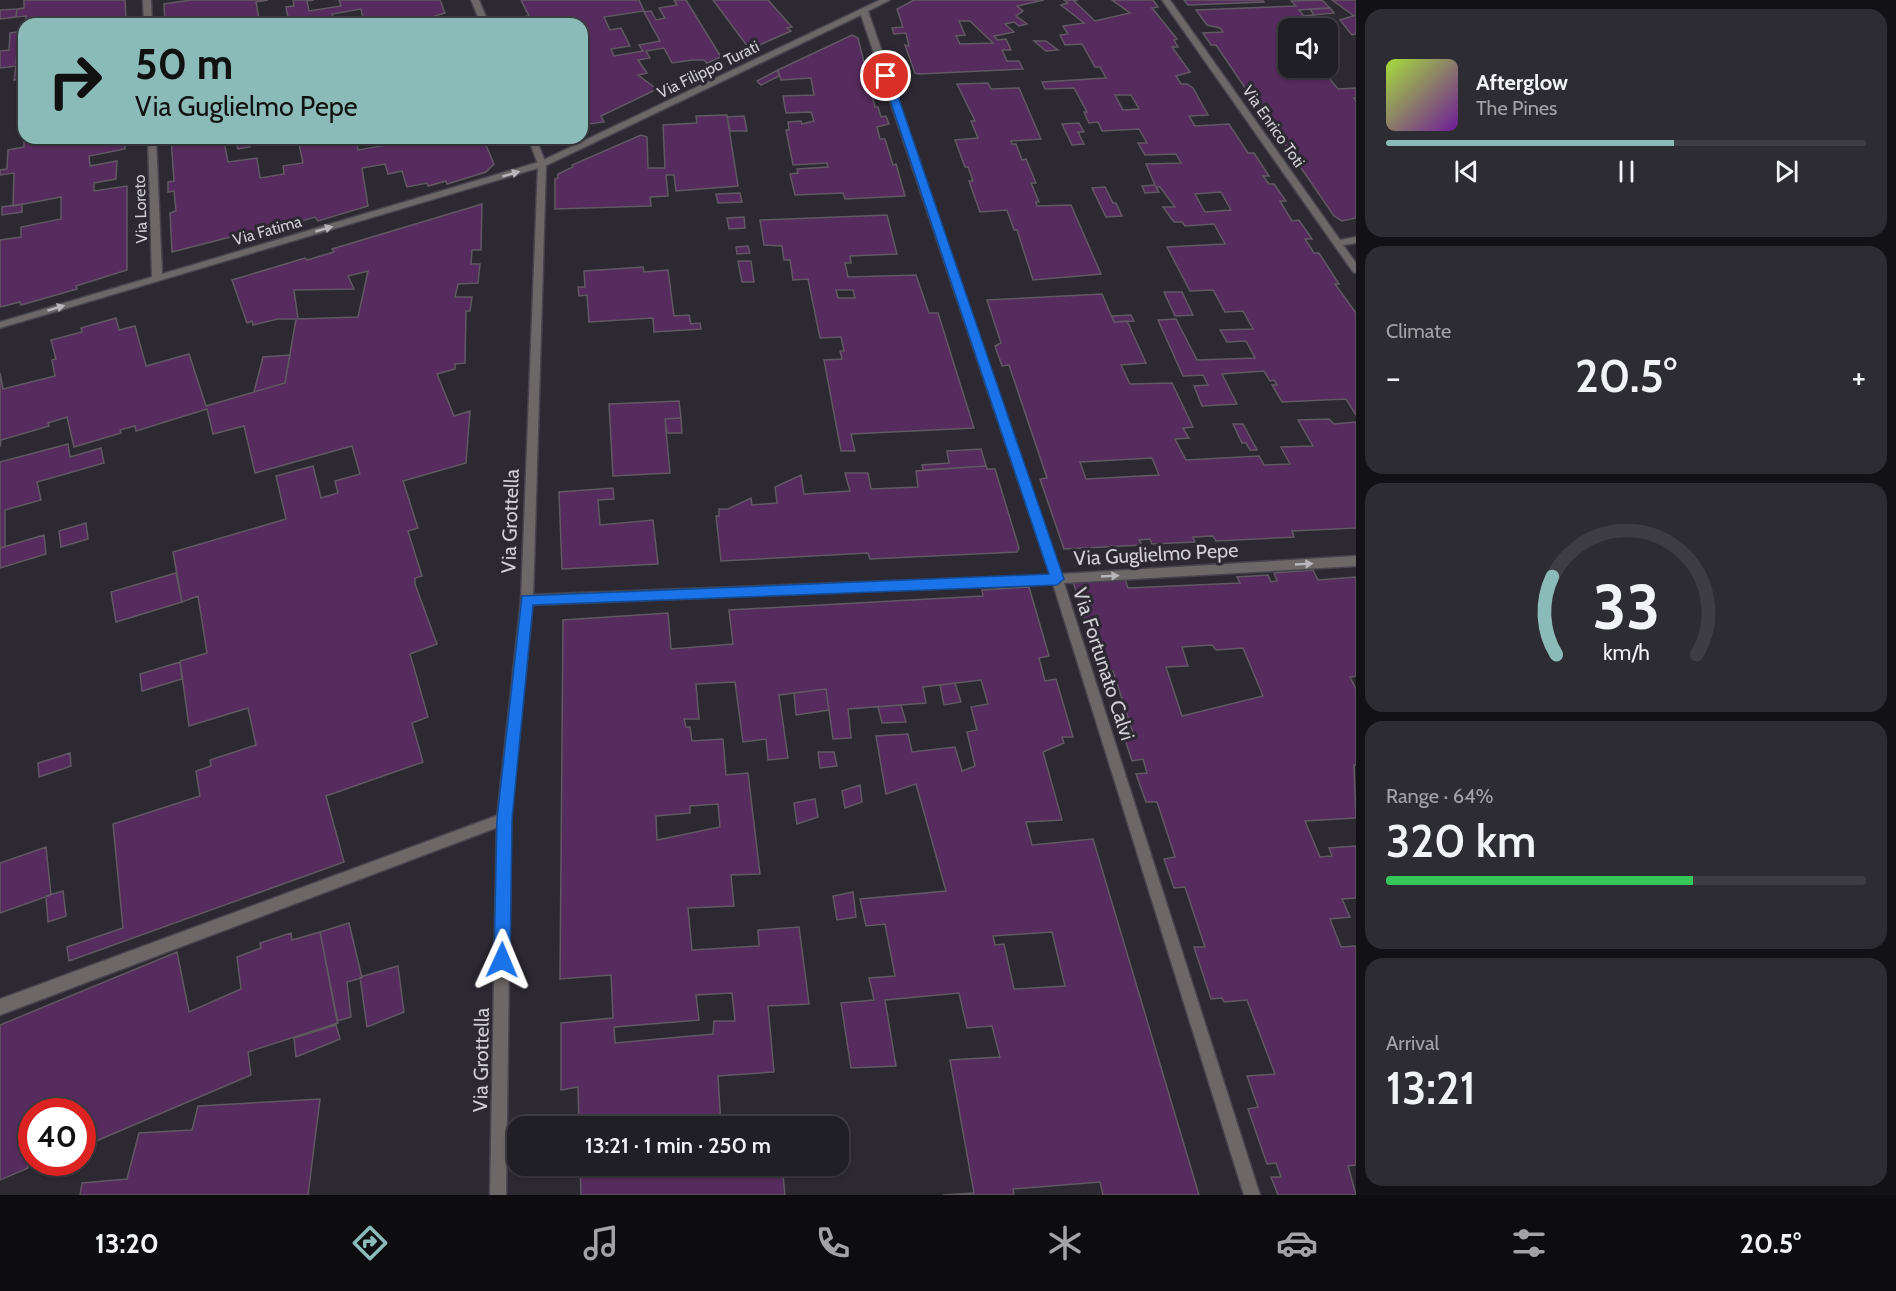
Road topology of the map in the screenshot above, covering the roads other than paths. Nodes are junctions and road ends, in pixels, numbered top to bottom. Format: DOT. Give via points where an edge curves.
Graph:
graph roads {
  1 [pos="147,0"];
  2 [pos="475,0"];
  3 [pos="1166,0"];
  4 [pos="880,1"];
  5 [pos="864,11"];
  6 [pos="148,18"];
  7 [pos="482,18"];
  8 [pos="588,142"];
  9 [pos="152,144"];
  10 [pos="534,144"];
  11 [pos="584,144"];
  12 [pos="542,164"];
  13 [pos="1356,240"];
  14 [pos="1338,243"];
  15 [pos="1356,270"];
  16 [pos="157,278"];
  17 [pos="0,325"];
  18 [pos="1356,561"];
  19 [pos="1057,579"];
  20 [pos="527,600"];
  21 [pos="504,819"];
  22 [pos="0,1007"];
  23 [pos="498,1195"];
  24 [pos="1252,1195"];
  1 -- 6 [label="street"];
  2 -- 7 [label="street"];
  3 -- 14 [label="street, Via Enrico Toti"];
  4 -- 5 [label="street, Via Filippo Turati"];
  5 -- 8 [label="street, Via Filippo Turati"];
  5 -- 19 [label="street, Via Fortunato Calvi"];
  9 -- 16 [label="street, Via Loreto"];
  10 -- 12 [label="street, Via Grottella"];
  11 -- 12 [label="street, Via Filippo Turati"];
  16 -- 12 [label="street, Via Fatima, one-way"];
  12 -- 20 [label="street, Via Grottella"];
  13 -- 14 [label="street"];
  14 -- 15 [label="street, Via Enrico Toti"];
  17 -- 16 [label="street, Via Fatima, one-way"];
  19 -- 18 [label="street, Via Guglielmo Pepe, one-way"];
  19 -- 20 [label="street, Via Guglielmo Pepe"];
  19 -- 24 [label="street, Via Fortunato Calvi"];
  20 -- 21 [label="street, Via Grottella"];
  21 -- 22 [label="street"];
  21 -- 23 [label="street, Via Grottella"];
}
